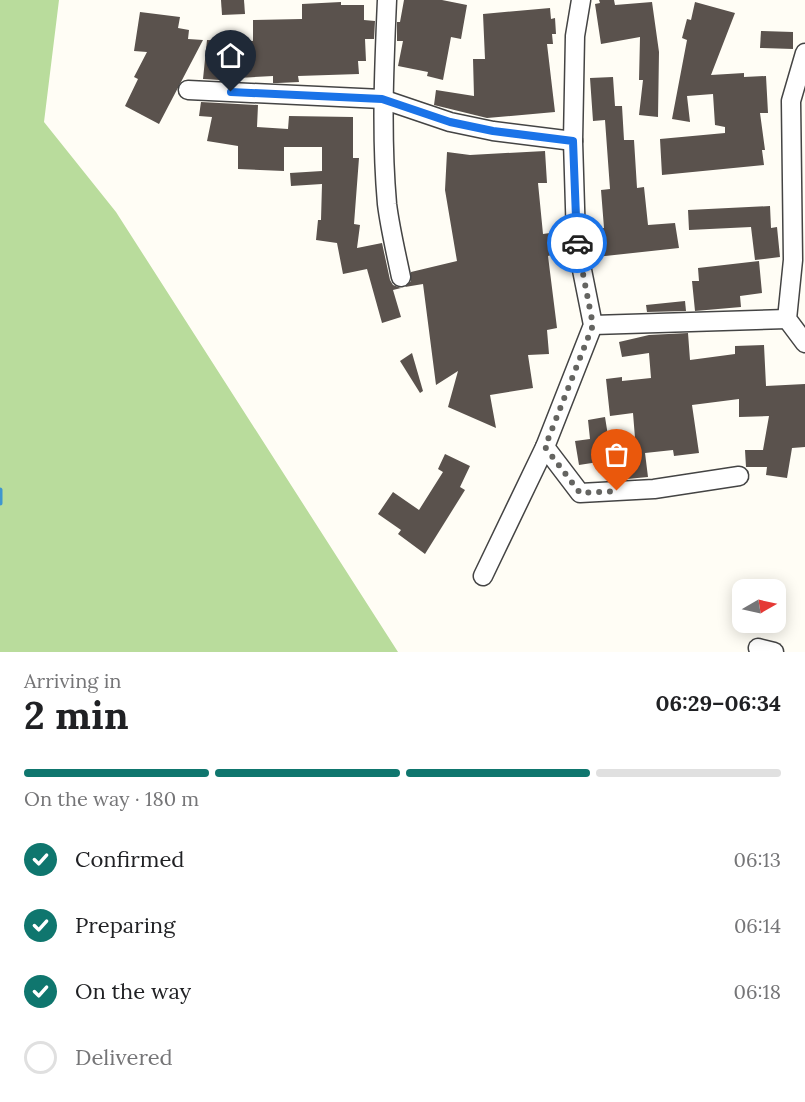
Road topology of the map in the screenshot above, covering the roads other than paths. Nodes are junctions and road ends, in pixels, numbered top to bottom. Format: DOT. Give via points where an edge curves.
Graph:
graph roads {
  1 [pos="387,0"];
  2 [pos="581,0"];
  3 [pos="805,53"];
  4 [pos="188,90"];
  5 [pos="382,99"];
  6 [pos="573,141"];
  7 [pos="401,277"];
  8 [pos="787,319"];
  9 [pos="593,325"];
  10 [pos="805,343"];
  11 [pos="545,447"];
  12 [pos="739,476"];
  13 [pos="483,576"];
  1 -- 5 [label="street"];
  2 -- 6 [label="street" via="575,36"];
  3 -- 8 [label="street" via="791,100 793,260"];
  4 -- 5 [label="street"];
  5 -- 6 [label="street" via="450,122"];
  5 -- 7 [label="street" via="388,207"];
  6 -- 9 [label="street" via="576,240"];
  8 -- 9 [label="street"];
  8 -- 10 [label="street"];
  9 -- 11 [label="street"];
  11 -- 12 [label="street" via="580,493 654,489"];
  11 -- 13 [label="street"];
}
